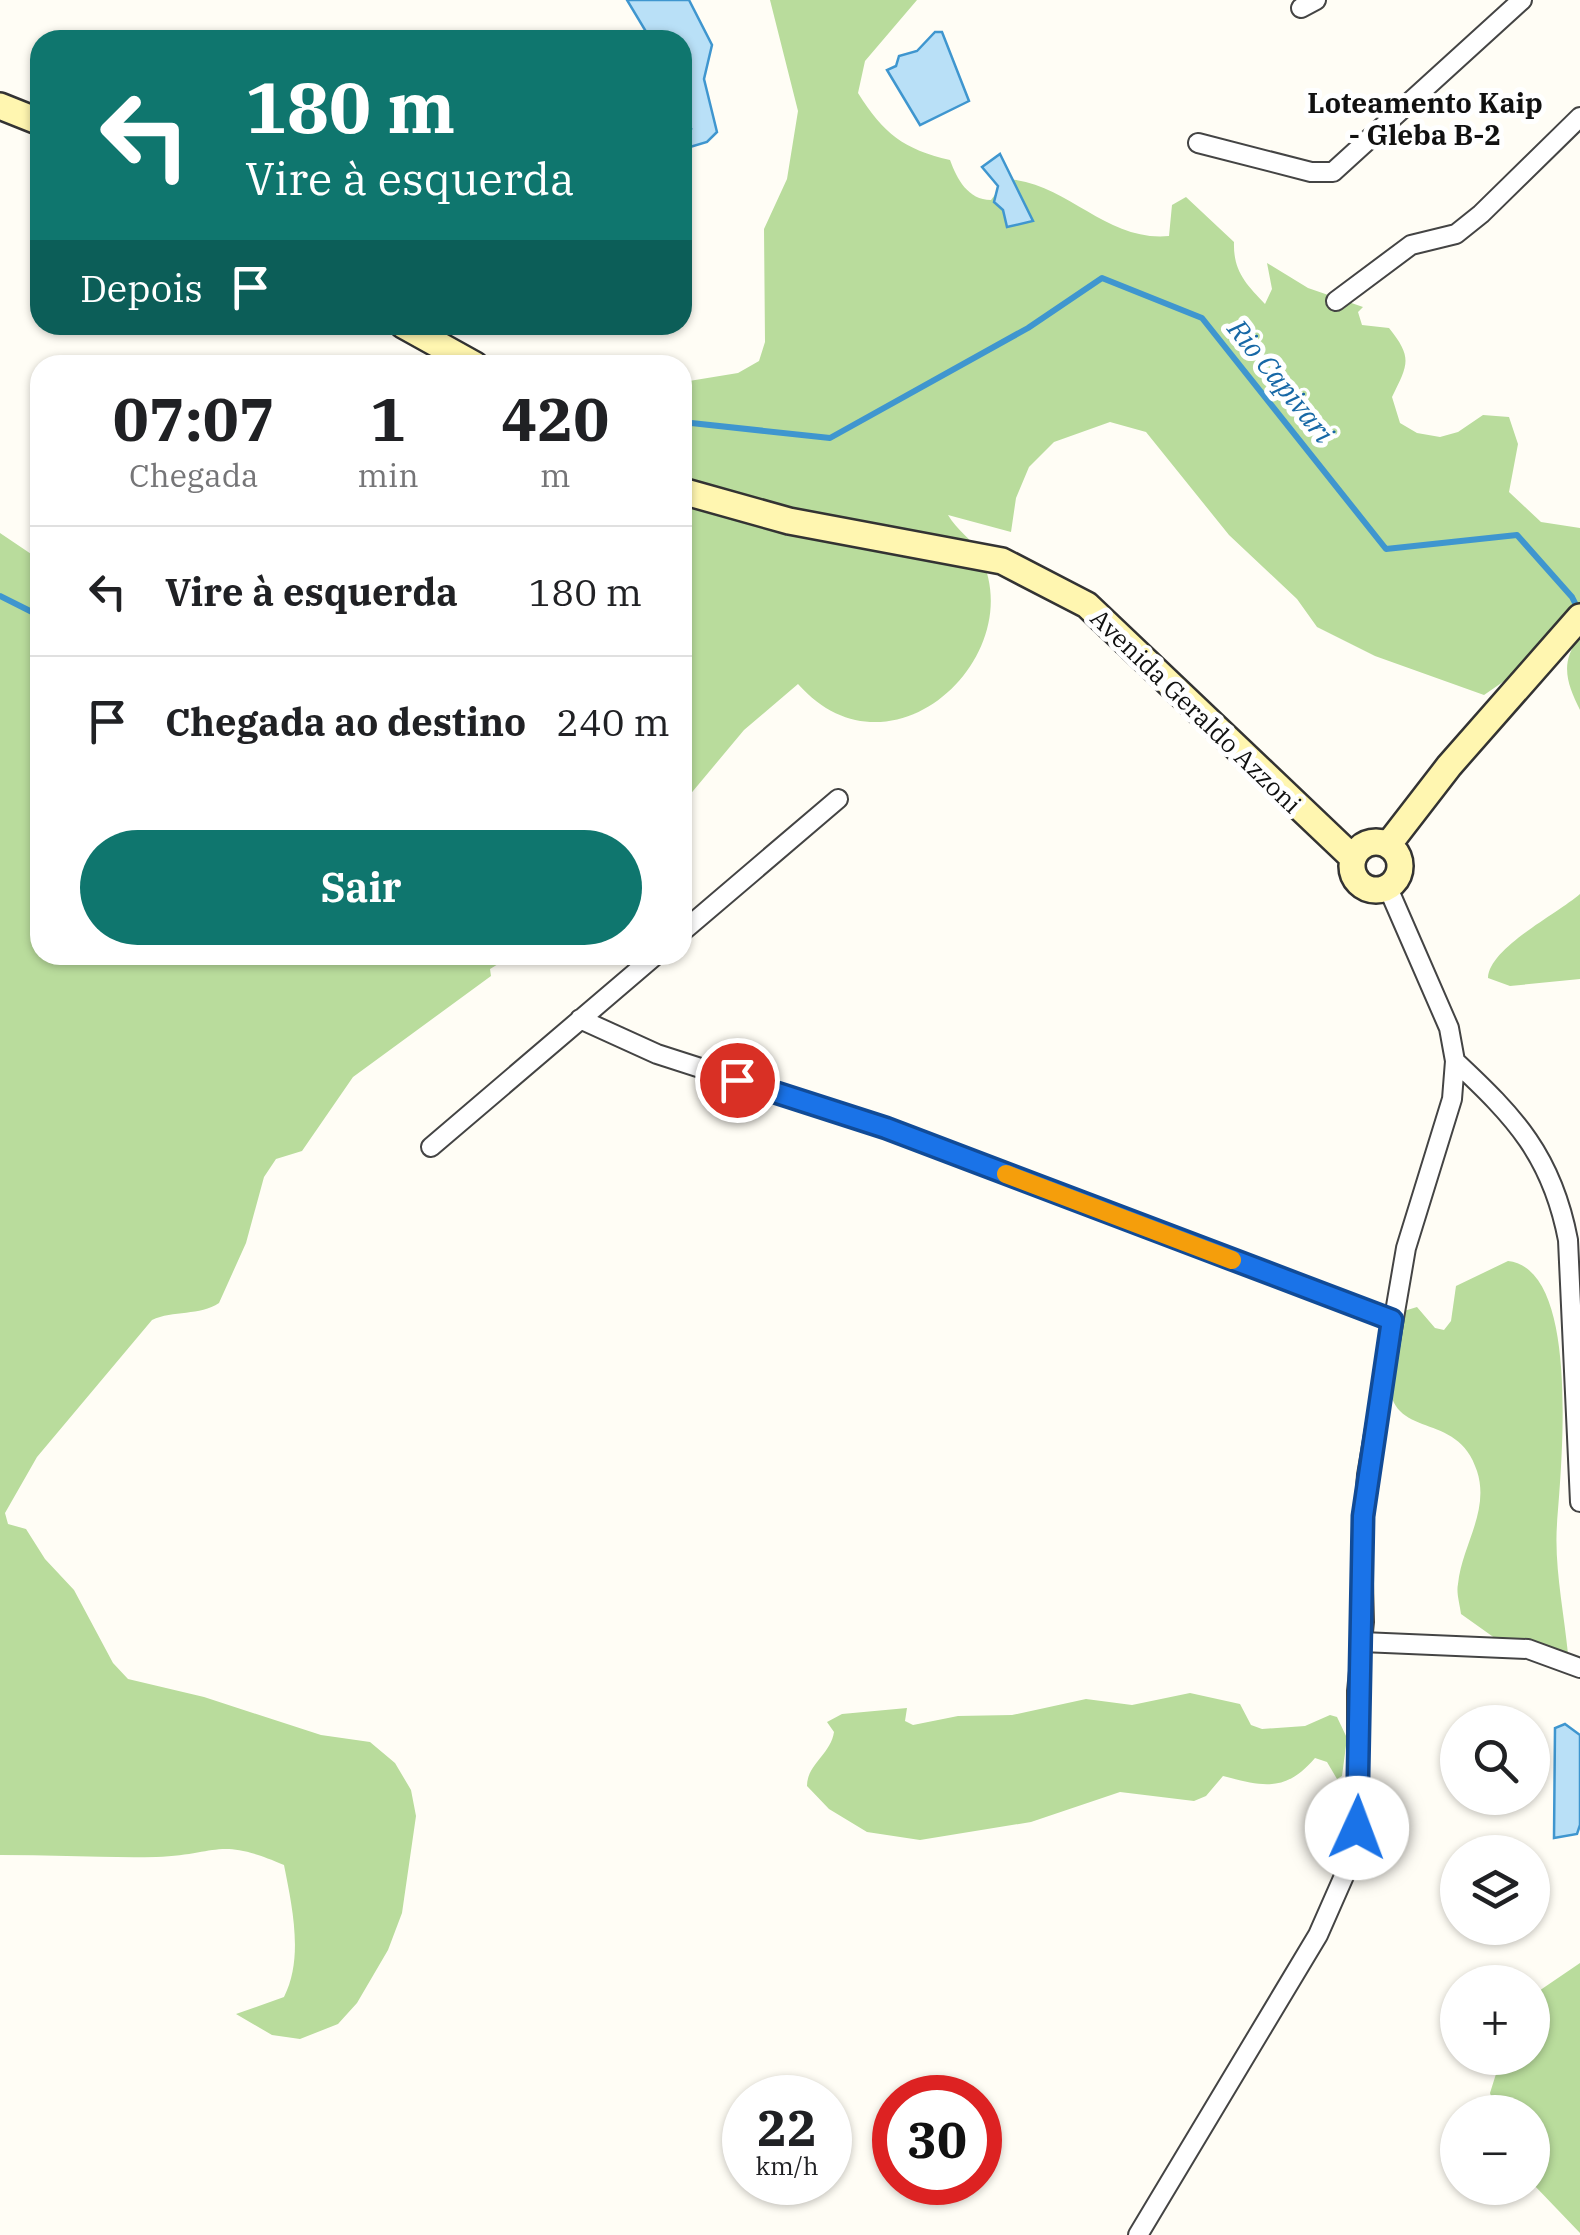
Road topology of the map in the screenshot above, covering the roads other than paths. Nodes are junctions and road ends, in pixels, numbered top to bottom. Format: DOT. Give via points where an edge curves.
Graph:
graph roads {
  1 [pos="1522,0"];
  2 [pos="0,106"];
  3 [pos="1580,117"];
  4 [pos="30,118"];
  5 [pos="1198,143"];
  6 [pos="1336,301"];
  7 [pos="421,335"];
  8 [pos="457,355"];
  9 [pos="692,494"];
  10 [pos="1580,617"];
  11 [pos="838,800"];
  12 [pos="1388,845"];
  13 [pos="1352,858"];
  14 [pos="1388,888"];
  15 [pos="692,924"];
  16 [pos="644,965"];
  17 [pos="580,1020"];
  18 [pos="1455,1060"];
  19 [pos="431,1147"];
  20 [pos="1392,1320"];
  21 [pos="1580,1502"];
  22 [pos="1362,1642"];
  23 [pos="1580,1668"];
  24 [pos="1138,2235"];
  1 -- 5 [label="street" via="1332,172"];
  2 -- 4 [label="street"];
  3 -- 6 [label="street" via="1456,234 1411,244"];
  7 -- 8 [label="street"];
  9 -- 13 [label="street, Avenida Geraldo Azzoni" via="789,521 1002,560 1046,581 1087,605"];
  10 -- 12 [label="street"];
  11 -- 15 [label="street"];
  12 -- 13 [label="street" via="1372,842"];
  12 -- 14 [label="street" via="1400,866"];
  13 -- 14 [label="street" via="1352,874 1363,888"];
  14 -- 18 [label="street" via="1449,1028"];
  16 -- 17 [label="street"];
  17 -- 19 [label="street"];
  17 -- 20 [label="street" via="657,1054 886,1128"];
  18 -- 20 [label="street" via="1452,1099 1406,1248"];
  18 -- 21 [label="street" via="1539,1151 1562,1208"];
  20 -- 22 [label="street" via="1366,1475"];
  22 -- 23 [label="street" via="1528,1648"];
  22 -- 24 [label="street" via="1360,1797 1344,1876 1318,1935"];
}
